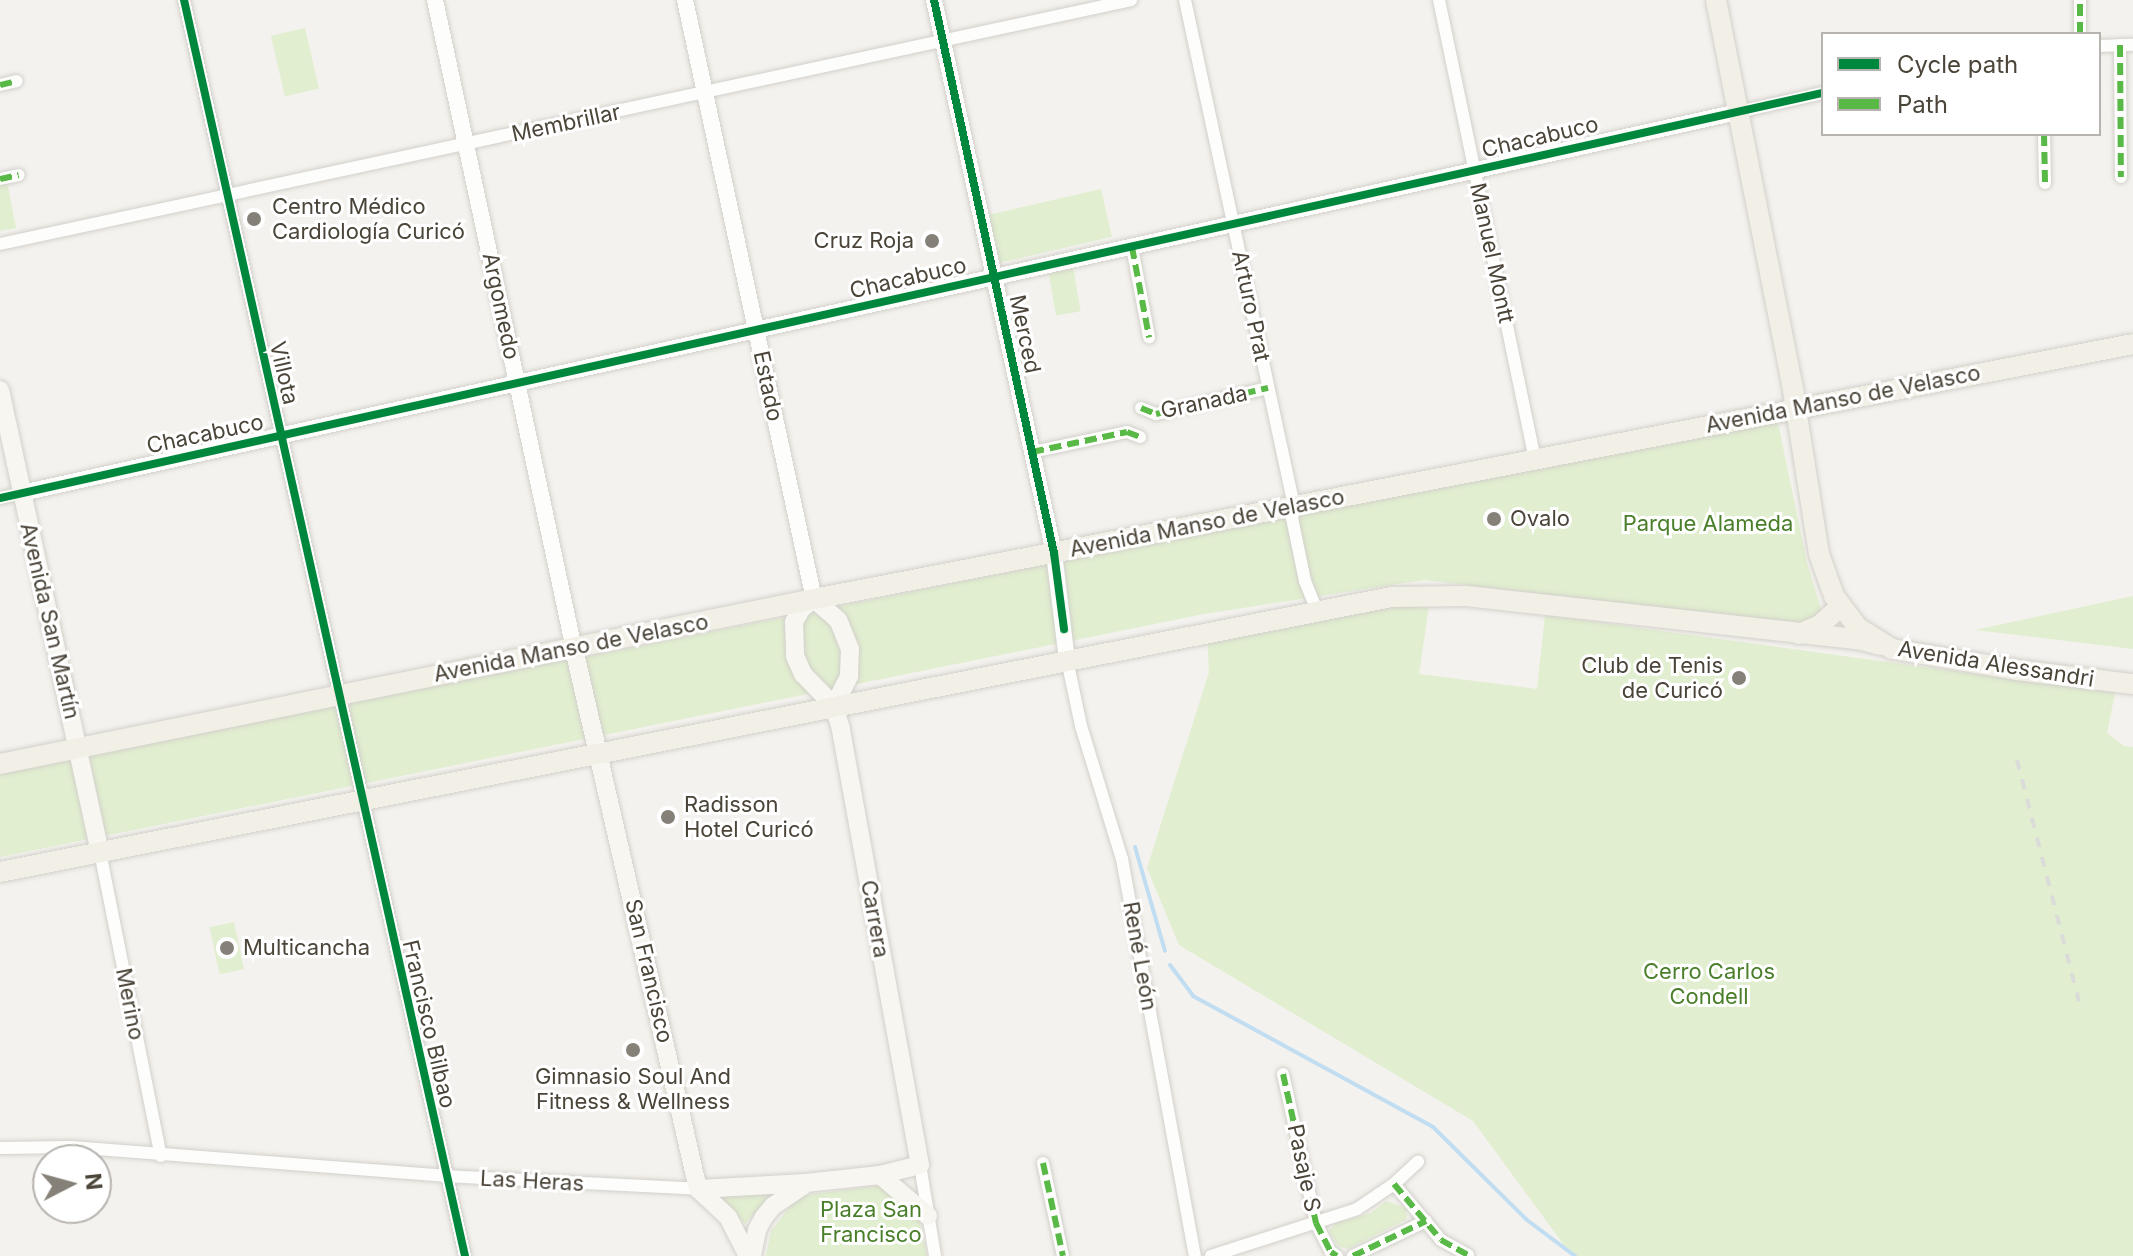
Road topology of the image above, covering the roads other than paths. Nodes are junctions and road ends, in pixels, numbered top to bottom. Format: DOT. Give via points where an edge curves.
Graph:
graph roads {
  1 [pos="184,0"];
  2 [pos="435,0"];
  3 [pos="685,0"];
  4 [pos="934,0"];
  5 [pos="1131,0"];
  6 [pos="1185,0"];
  7 [pos="1439,0"];
  8 [pos="1716,0"];
  9 [pos="2080,0"];
  10 [pos="2080,32"];
  11 [pos="943,41"];
  12 [pos="2127,45"];
  13 [pos="2101,46"];
  14 [pos="17,81"];
  15 [pos="0,85"];
  16 [pos="705,93"];
  17 [pos="1821,93"];
  18 [pos="1738,112"];
  19 [pos="2044,136"];
  20 [pos="466,144"];
  21 [pos="1475,170"];
  22 [pos="19,175"];
  23 [pos="2121,177"];
  24 [pos="0,179"];
  25 [pos="2045,183"];
  26 [pos="226,196"];
  27 [pos="1233,224"];
  28 [pos="0,244"];
  29 [pos="1132,247"];
  30 [pos="994,277"];
  31 [pos="756,330"];
  32 [pos="1149,337"];
  33 [pos="2133,344"];
  34 [pos="517,383"];
  35 [pos="1268,388"];
  36 [pos="0,390"];
  37 [pos="1141,408"];
  38 [pos="1796,408"];
  39 [pos="279,436"];
  40 [pos="1140,437"];
  41 [pos="1032,452"];
  42 [pos="1535,459"];
  43 [pos="22,493"];
  44 [pos="0,498"];
  45 [pos="1294,506"];
  46 [pos="1054,553"];
  47 [pos="814,599"];
  48 [pos="1841,606"];
  49 [pos="1317,610"];
  50 [pos="1799,634"];
  51 [pos="1880,645"];
  52 [pos="574,649"];
  53 [pos="1067,660"];
  54 [pos="2133,684"];
  55 [pos="337,694"];
  56 [pos="834,706"];
  57 [pos="78,747"];
  58 [pos="599,753"];
  59 [pos="0,764"];
  60 [pos="361,800"];
  61 [pos="100,852"];
  62 [pos="0,872"];
  63 [pos="1283,1074"];
  64 [pos="0,1148"];
  65 [pos="161,1156"];
  66 [pos="1418,1162"];
  67 [pos="1043,1163"];
  68 [pos="920,1165"];
  69 [pos="880,1175"];
  70 [pos="445,1176"];
  71 [pos="806,1183"];
  72 [pos="1394,1184"];
  73 [pos="698,1189"];
  74 [pos="928,1216"];
  75 [pos="1426,1221"];
  76 [pos="1316,1223"];
  77 [pos="1468,1255"];
  78 [pos="465,1256"];
  79 [pos="750,1256"];
  80 [pos="935,1256"];
  81 [pos="1063,1256"];
  82 [pos="1195,1256"];
  83 [pos="1211,1256"];
  84 [pos="1337,1256"];
  85 [pos="1353,1256"];
  1 -- 26 [label="street, Villota"];
  2 -- 20 [label="street, Argomedo"];
  3 -- 16 [label="street, Estado"];
  4 -- 11 [label="street, Merced"];
  5 -- 11 [label="street, Membrillar"];
  6 -- 27 [label="street, Arturo Prat"];
  7 -- 21 [label="street, Manuel Montt"];
  8 -- 18 [label="main road, Avenida Alessandri"];
  9 -- 10 [label="street"];
  11 -- 16 [label="street, Membrillar"];
  11 -- 30 [label="street, Merced"];
  12 -- 13 [label="street"];
  12 -- 23 [label="street"];
  14 -- 15 [label="street"];
  16 -- 20 [label="street, Membrillar"];
  16 -- 31 [label="street, Estado"];
  17 -- 18 [label="street, Chacabuco"];
  18 -- 21 [label="street, Chacabuco"];
  18 -- 38 [label="main road, Avenida Alessandri"];
  19 -- 25 [label="street"];
  20 -- 26 [label="street, Membrillar"];
  20 -- 34 [label="street, Argomedo"];
  21 -- 27 [label="street, Chacabuco"];
  21 -- 42 [label="street, Manuel Montt"];
  22 -- 24 [label="street"];
  26 -- 28 [label="street, Membrillar"];
  26 -- 39 [label="street, Villota"];
  27 -- 29 [label="street, Chacabuco"];
  27 -- 35 [label="street, Arturo Prat"];
  29 -- 30 [label="street, Chacabuco"];
  29 -- 32 [label="street"];
  30 -- 31 [label="street, Chacabuco"];
  30 -- 41 [label="street, Merced"];
  31 -- 34 [label="street, Chacabuco"];
  31 -- 47 [label="street, Estado"];
  33 -- 38 [label="main road, Avenida Manso de Velasco"];
  34 -- 39 [label="street, Chacabuco"];
  34 -- 52 [label="street, Argomedo"];
  35 -- 37 [label="street, Granada" via="1156,414"];
  35 -- 45 [label="street, Arturo Prat"];
  36 -- 43 [label="main road, Avenida San Martín"];
  38 -- 42 [label="main road, Avenida Manso de Velasco"];
  38 -- 48 [label="main road, Avenida Alessandri" via="1822,564"];
  39 -- 43 [label="street, Chacabuco"];
  39 -- 55 [label="street, Villota"];
  40 -- 41 [label="street, Granada" via="1127,432"];
  41 -- 46 [label="street, Merced"];
  42 -- 45 [label="main road, Avenida Manso de Velasco"];
  43 -- 44 [label="street, Chacabuco"];
  43 -- 57 [label="main road, Avenida San Martín"];
  45 -- 46 [label="main road, Avenida Manso de Velasco"];
  45 -- 49 [label="street, Arturo Prat" via="1305,581"];
  46 -- 47 [label="main road, Avenida Manso de Velasco"];
  46 -- 53 [label="street, Merced"];
  47 -- 52 [label="main road, Avenida Manso de Velasco"];
  47 -- 56 [label="main road" via="838,620 850,649 849,676"];
  47 -- 56 [label="main road" via="794,622 795,656 803,674"];
  48 -- 50 [label="main road" via="1820,625"];
  48 -- 51 [label="main road, Avenida Alessandri"];
  49 -- 50 [label="main road" via="1435,594"];
  49 -- 53 [label="main road"];
  50 -- 51 [label="main road"];
  51 -- 54 [label="main road, Avenida Alessandri"];
  52 -- 55 [label="main road, Avenida Manso de Velasco"];
  52 -- 58 [label="main road, Argomedo"];
  53 -- 56 [label="main road"];
  53 -- 82 [label="street, René León" via="1081,726 1122,859"];
  55 -- 57 [label="main road, Avenida Manso de Velasco"];
  55 -- 60 [label="street, Villota"];
  56 -- 58 [label="main road"];
  56 -- 68 [label="main road, Carrera"];
  57 -- 59 [label="main road, Avenida Manso de Velasco"];
  57 -- 61 [label="main road, Avenida San Martín"];
  58 -- 60 [label="main road"];
  58 -- 73 [label="main road, San Francisco"];
  60 -- 61 [label="main road"];
  60 -- 70 [label="street, Francisco Bilbao"];
  61 -- 62 [label="main road"];
  61 -- 65 [label="street, Merino"];
  63 -- 76 [label="street, Pasaje S"];
  64 -- 65 [label="street, Las Heras" via="71,1147"];
  65 -- 70 [label="street, Las Heras"];
  66 -- 72 [label="street"];
  67 -- 81 [label="street"];
  68 -- 69 [label="main road, Las Heras"];
  68 -- 74 [label="street, Carrera"];
  69 -- 71 [label="main road, Las Heras"];
  69 -- 74 [label="main road"];
  70 -- 73 [label="street, Las Heras"];
  70 -- 78 [label="street, Francisco Bilbao"];
  71 -- 73 [label="main road, Las Heras"];
  71 -- 79 [label="main road" via="764,1217"];
  72 -- 75 [label="street"];
  72 -- 76 [label="street" via="1357,1209"];
  73 -- 79 [label="main road" via="728,1217"];
  74 -- 80 [label="street, Carrera"];
  75 -- 77 [label="street" via="1441,1240"];
  75 -- 85 [label="street"];
  76 -- 83 [label="street"];
  76 -- 84 [label="street, Pasaje S"];
}
